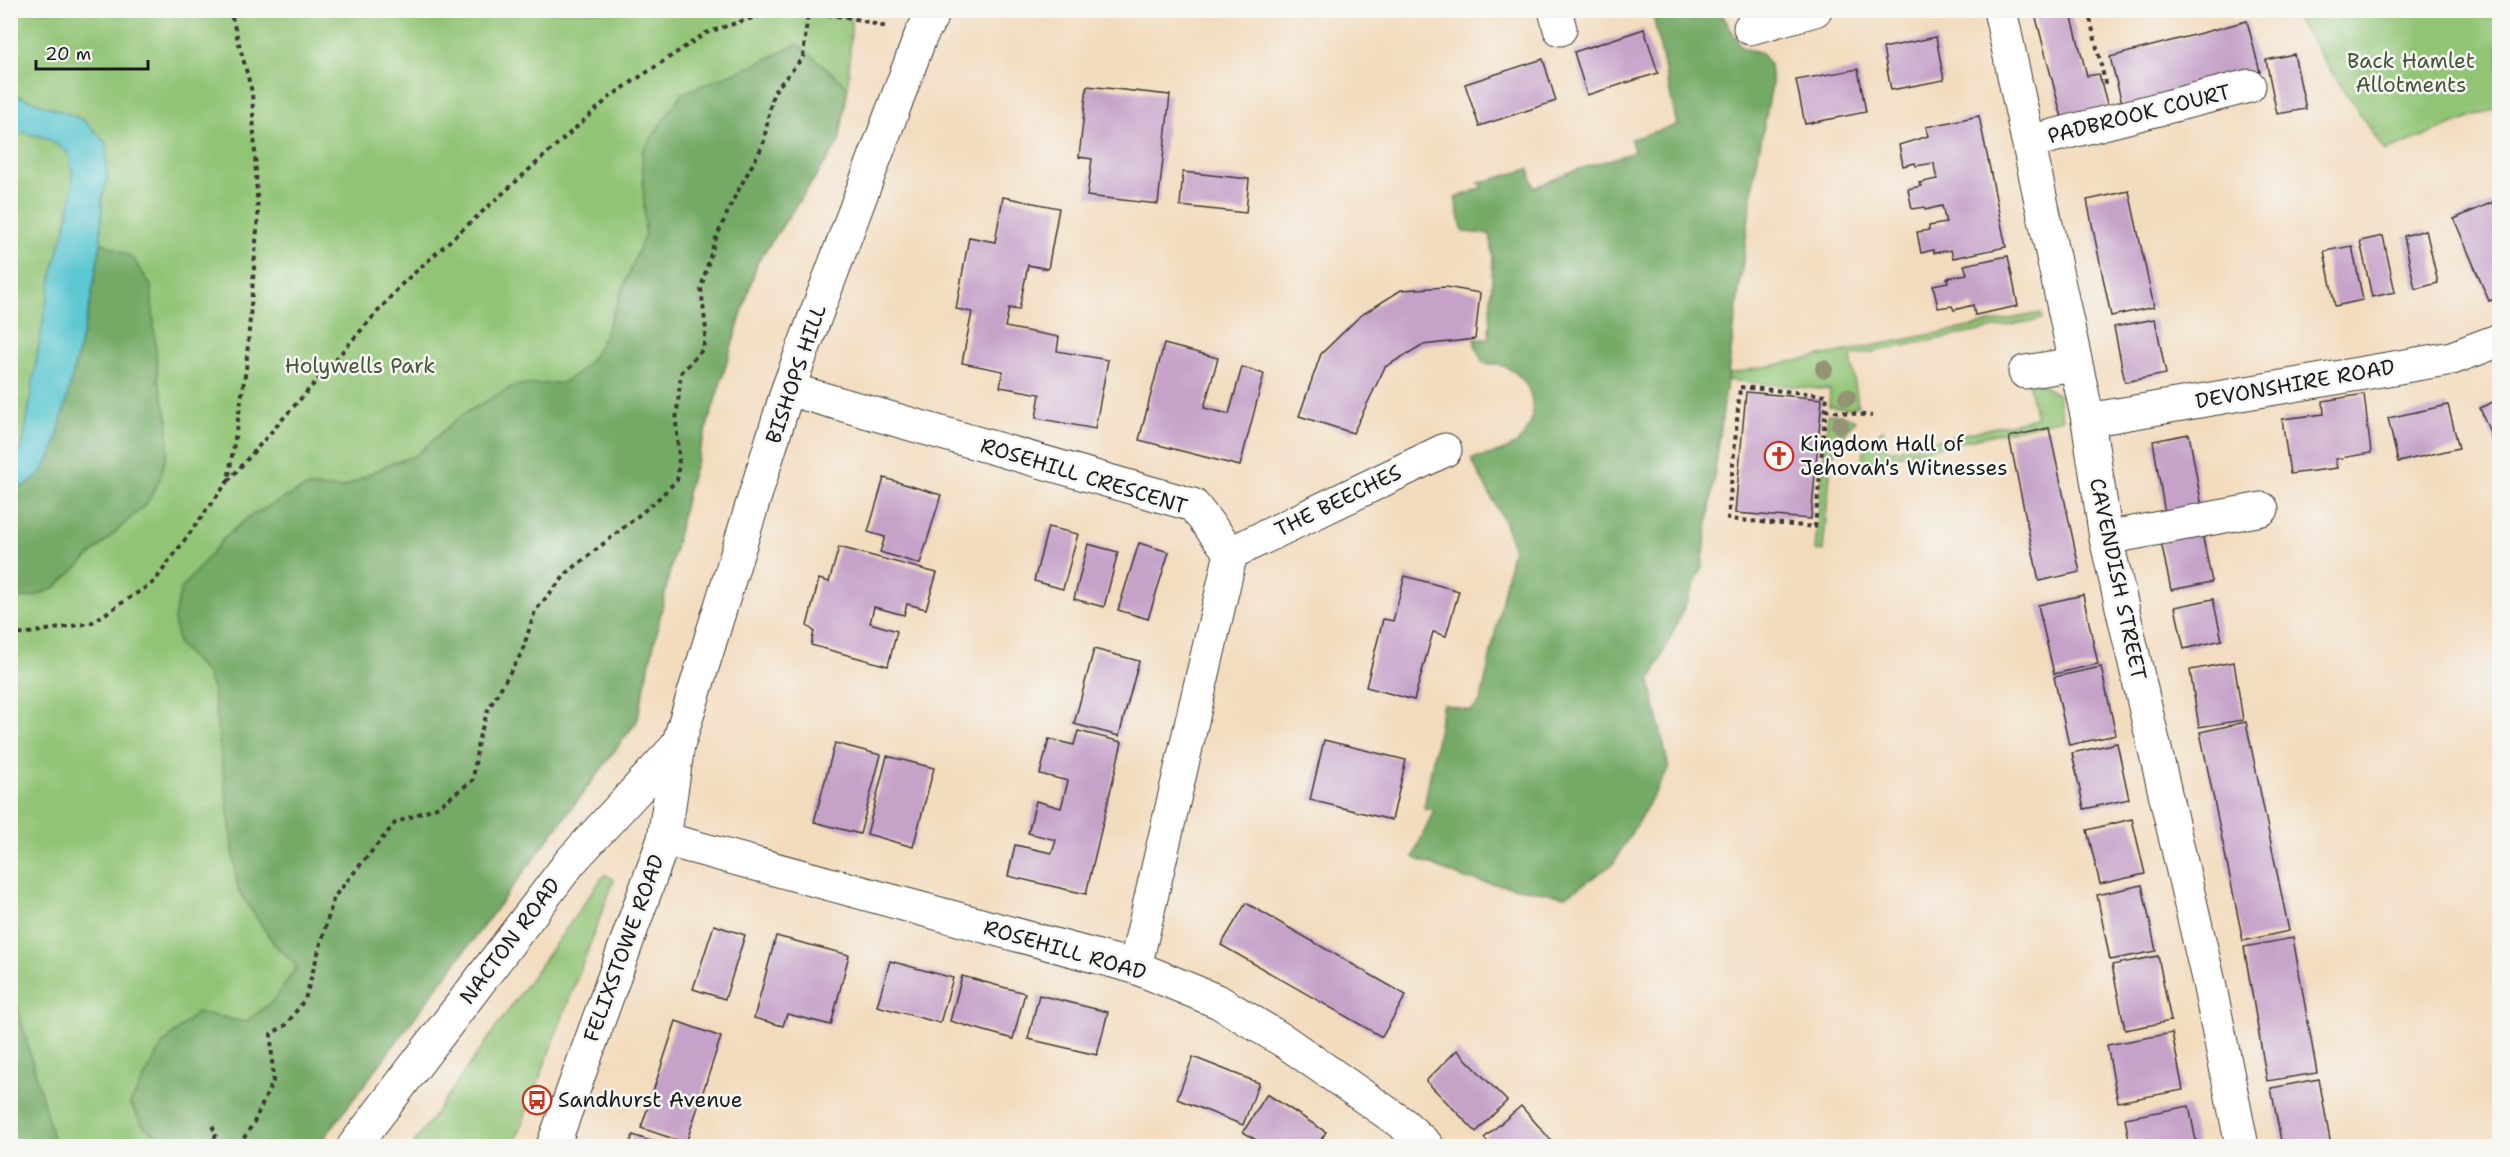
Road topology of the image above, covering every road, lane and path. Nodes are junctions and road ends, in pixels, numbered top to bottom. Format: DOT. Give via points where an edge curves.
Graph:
graph roads {
  1 [pos="230,10"];
  2 [pos="1815,10"];
  3 [pos="2000,10"];
  4 [pos="2088,10"];
  5 [pos="808,12"];
  6 [pos="928,23"];
  7 [pos="1750,28"];
  8 [pos="2249,86"];
  9 [pos="2115,121"];
  10 [pos="2029,142"];
  11 [pos="2499,340"];
  12 [pos="2075,364"];
  13 [pos="2025,372"];
  14 [pos="788,389"];
  15 [pos="1825,410"];
  16 [pos="1872,416"];
  17 [pos="2088,420"];
  18 [pos="1445,450"];
  19 [pos="228,481"];
  20 [pos="2262,509"];
  21 [pos="1787,518"];
  22 [pos="1786,525"];
  23 [pos="2106,538"];
  24 [pos="1231,553"];
  25 [pos="10,636"];
  26 [pos="678,745"];
  27 [pos="664,839"];
  28 [pos="1136,967"];
  29 [pos="212,1126"];
  30 [pos="218,1146"];
  31 [pos="239,1146"];
  32 [pos="354,1146"];
  33 [pos="553,1146"];
  34 [pos="1427,1146"];
  35 [pos="2242,1146"];
  1 -- 19 [label="path" via="252,92 258,216 246,369"];
  2 -- 7 [label="street"];
  3 -- 10 [label="street, CAVENDISH STREET"];
  4 -- 9 [label="path"];
  5 -- 6 [label="path"];
  5 -- 19 [label="path" via="782,11 706,33 611,96 402,284"];
  5 -- 31 [label="path" via="803,57 773,93 763,145 714,243 701,288 706,330 703,349 681,374 676,422 677,480 567,573 535,611 522,652 488,710 478,741 473,780 439,806 395,823 334,897 305,999 286,1025 271,1034 273,1081"];
  6 -- 14 [label="street, BISHOPS HILL"];
  8 -- 9 [label="street, PADBROOK COURT"];
  9 -- 10 [label="street, PADBROOK COURT"];
  10 -- 12 [label="street, CAVENDISH STREET"];
  11 -- 17 [label="street, DEVONSHIRE ROAD" via="2452,358"];
  12 -- 13 [label="street"];
  12 -- 17 [label="street, CAVENDISH STREET"];
  14 -- 24 [label="street, ROSEHILL CRESCENT" via="1193,505"];
  14 -- 26 [label="street, BISHOPS HILL"];
  15 -- 16 [label="path"];
  15 -- 22 [label="path" via="1815,527"];
  15 -- 22 [label="path" via="1827,395 1740,387 1728,519"];
  17 -- 23 [label="street, CAVENDISH STREET"];
  18 -- 24 [label="street, THE BEECHES"];
  19 -- 25 [label="path" via="154,582 91,623"];
  20 -- 23 [label="street"];
  21 -- 22 [label="path"];
  23 -- 35 [label="street, CAVENDISH STREET" via="2207,971"];
  24 -- 28 [label="street"];
  26 -- 27 [label="street, FELIXSTOWE ROAD"];
  26 -- 32 [label="street, NACTON ROAD" via="571,861"];
  27 -- 28 [label="street, ROSEHILL ROAD"];
  27 -- 33 [label="street, FELIXSTOWE ROAD"];
  28 -- 34 [label="street, ROSEHILL ROAD" via="1218,1002 1284,1041 1403,1124"];
  29 -- 30 [label="path"];
}
